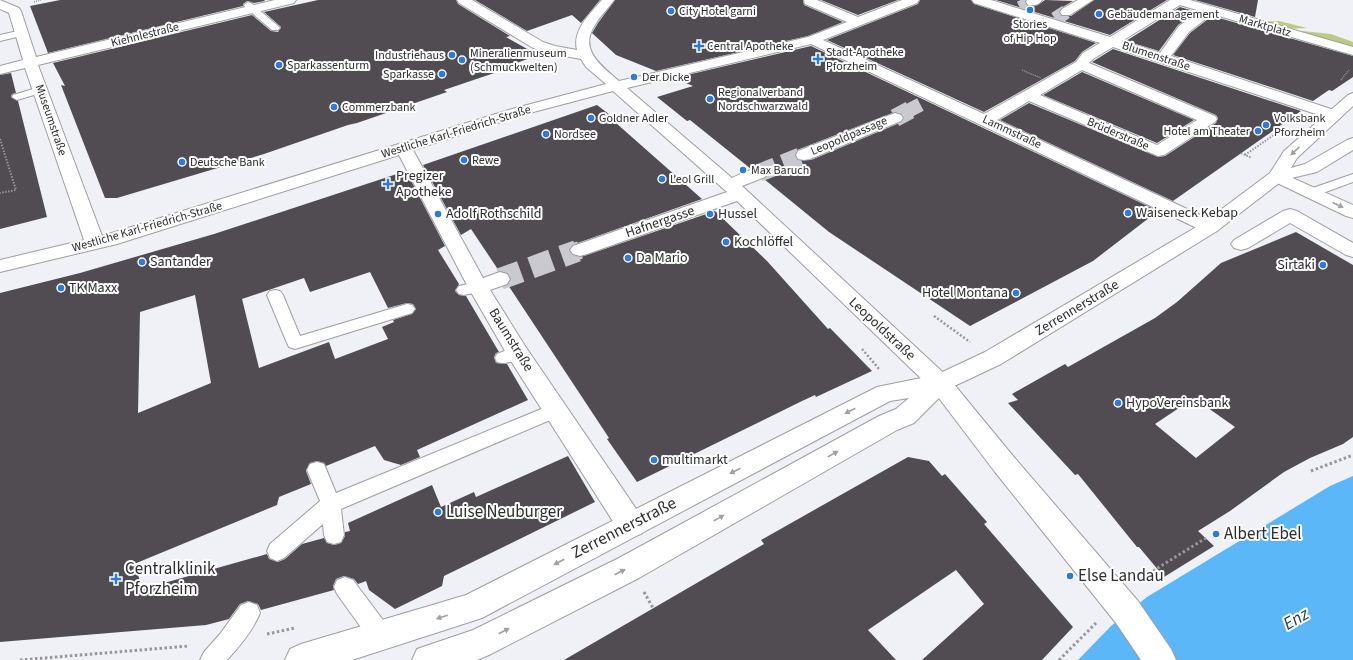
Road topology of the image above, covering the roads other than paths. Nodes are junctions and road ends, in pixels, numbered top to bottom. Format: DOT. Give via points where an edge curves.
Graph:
graph roads {
  1 [pos="290,0"];
  2 [pos="463,0"];
  3 [pos="608,0"];
  4 [pos="811,0"];
  5 [pos="912,0"];
  6 [pos="978,0"];
  7 [pos="1087,0"];
  8 [pos="1178,0"];
  9 [pos="0,4"];
  10 [pos="251,7"];
  11 [pos="1209,10"];
  12 [pos="1066,12"];
  13 [pos="1149,19"];
  14 [pos="858,22"];
  15 [pos="275,28"];
  16 [pos="1184,29"];
  17 [pos="22,33"];
  18 [pos="0,38"];
  19 [pos="812,40"];
  20 [pos="1111,42"];
  21 [pos="1353,51"];
  22 [pos="584,55"];
  23 [pos="1163,58"];
  24 [pos="30,62"];
  25 [pos="1080,65"];
  26 [pos="0,70"];
  27 [pos="616,86"];
  28 [pos="40,90"];
  29 [pos="1028,95"];
  30 [pos="17,97"];
  31 [pos="1353,98"];
  32 [pos="1334,115"];
  33 [pos="895,118"];
  34 [pos="985,120"];
  35 [pos="1353,143"];
  36 [pos="403,147"];
  37 [pos="804,155"];
  38 [pos="759,173"];
  39 [pos="1277,176"];
  40 [pos="1353,178"];
  41 [pos="735,189"];
  42 [pos="1312,193"];
  43 [pos="1353,212"];
  44 [pos="1210,227"];
  45 [pos="95,244"];
  46 [pos="1241,244"];
  47 [pos="580,250"];
  48 [pos="1353,251"];
  49 [pos="0,266"];
  50 [pos="275,295"];
  51 [pos="407,309"];
  52 [pos="940,383"];
  53 [pos="556,410"];
  54 [pos="317,470"];
  55 [pos="331,504"];
  56 [pos="631,525"];
  57 [pos="334,535"];
  58 [pos="277,551"];
  59 [pos="345,587"];
  60 [pos="249,613"];
  61 [pos="382,636"];
  62 [pos="481,652"];
  63 [pos="212,660"];
  64 [pos="302,660"];
  65 [pos="428,660"];
  66 [pos="1160,660"];
  1 -- 10 [label="street, Kiehnlestraße"];
  2 -- 22 [label="street" via="538,45"];
  3 -- 22 [label="street" via="583,31"];
  4 -- 14 [label="street" via="809,1"];
  5 -- 14 [label="street, Westliche Karl-Friedrich-Straße"];
  6 -- 20 [label="street, Blumenstraße" via="1052,21"];
  7 -- 12 [label="street"];
  8 -- 11 [label="street, Marktplatz"];
  8 -- 13 [label="street"];
  9 -- 17 [label="street, Museumstraße" via="15,11"];
  10 -- 15 [label="lane"];
  10 -- 24 [label="street, Kiehnlestraße"];
  11 -- 16 [label="street"];
  11 -- 21 [label="street, Marktplatz"];
  13 -- 16 [label="street"];
  13 -- 20 [label="street"];
  14 -- 19 [label="street, Westliche Karl-Friedrich-Straße"];
  16 -- 23 [label="street"];
  17 -- 18 [label="lane"];
  17 -- 24 [label="street, Museumstraße"];
  19 -- 27 [label="street, Westliche Karl-Friedrich-Straße"];
  19 -- 34 [label="street, Lammstraße" via="930,99"];
  20 -- 23 [label="street, Blumenstraße"];
  20 -- 25 [label="street" via="1088,56"];
  22 -- 27 [label="street, Leopoldstraße"];
  23 -- 32 [label="street, Blumenstraße"];
  24 -- 26 [label="street, Kiehnlestraße"];
  24 -- 28 [label="street, Museumstraße"];
  25 -- 29 [label="street"];
  25 -- 29 [label="street, Brüderstraße" via="1209,119 1158,151"];
  27 -- 36 [label="street, Westliche Karl-Friedrich-Straße" via="517,112"];
  27 -- 41 [label="street, Leopoldstraße"];
  28 -- 30 [label="lane"];
  28 -- 45 [label="street, Museumstraße"];
  29 -- 34 [label="street"];
  31 -- 32 [label="street"];
  32 -- 39 [label="street, one-way" via="1290,155"];
  33 -- 37 [label="street, Leopoldpassage"];
  34 -- 44 [label="street, Lammstraße"];
  35 -- 39 [label="street" via="1311,168"];
  36 -- 45 [label="street, Westliche Karl-Friedrich-Straße"];
  36 -- 53 [label="street, Baumstraße" via="481,285 510,355"];
  38 -- 41 [label="street"];
  39 -- 42 [label="street"];
  39 -- 44 [label="street, Zerrennerstraße"];
  40 -- 42 [label="lane"];
  41 -- 47 [label="street, Hafnergasse"];
  41 -- 52 [label="street, Leopoldstraße"];
  42 -- 43 [label="street, one-way"];
  44 -- 52 [label="street, Zerrennerstraße" via="993,358"];
  45 -- 49 [label="street, Westliche Karl-Friedrich-Straße"];
  46 -- 48 [label="street" via="1290,215"];
  50 -- 51 [label="lane" via="295,343"];
  52 -- 56 [label="street, Zerrennerstraße, one-way" via="885,393"];
  62 -- 52 [label="street, Zerrennerstraße, one-way" via="888,423 905,416"];
  52 -- 66 [label="street, Leopoldstraße" via="1123,606"];
  53 -- 55 [label="lane"];
  53 -- 56 [label="street, Baumstraße"];
  54 -- 55 [label="lane"];
  55 -- 57 [label="lane"];
  55 -- 58 [label="lane"];
  56 -- 61 [label="street, Zerrennerstraße, one-way" via="471,608"];
  59 -- 61 [label="lane"];
  60 -- 63 [label="lane"];
  61 -- 64 [label="street, Zerrennerstraße"];
  62 -- 65 [label="street, Zerrennerstraße"];
}
